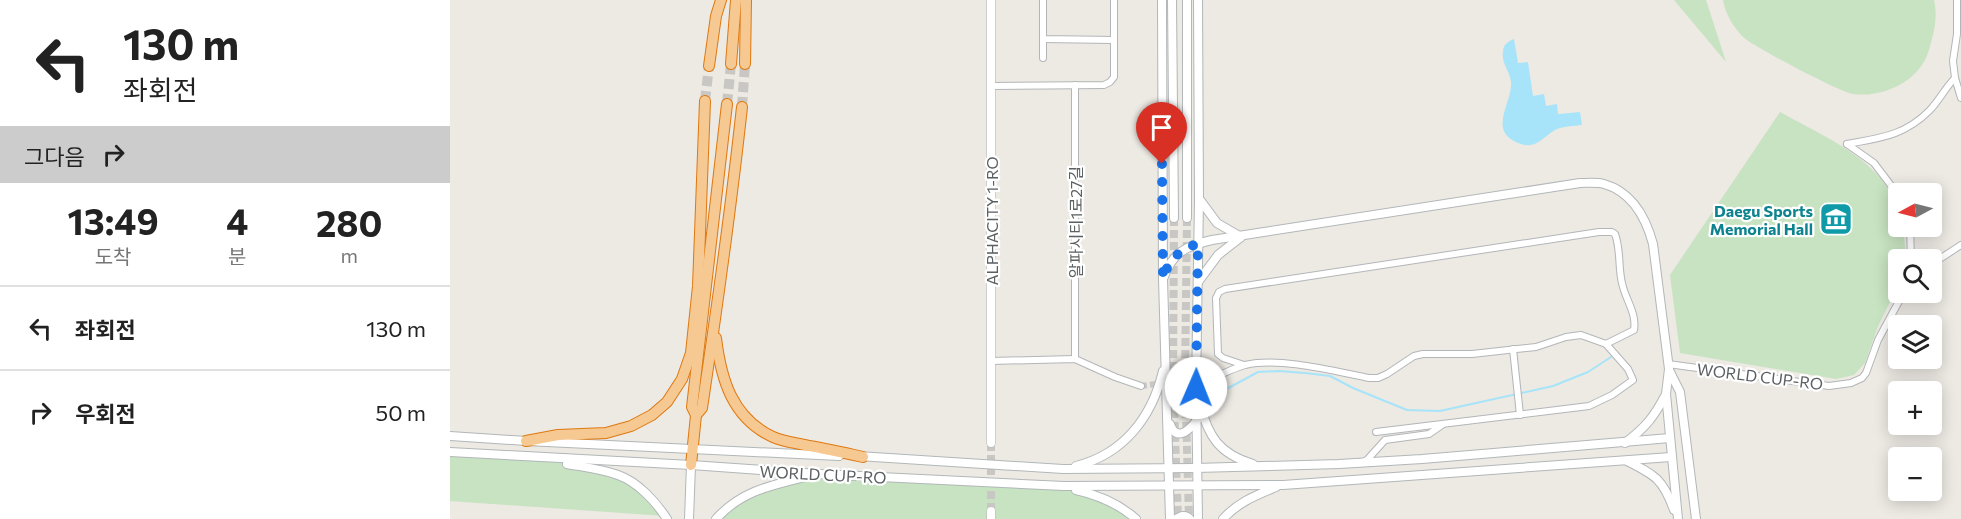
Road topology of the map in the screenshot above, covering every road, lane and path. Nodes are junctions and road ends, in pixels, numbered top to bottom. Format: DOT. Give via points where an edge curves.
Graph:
graph roads {
  1 [pos="721,0"];
  2 [pos="736,0"];
  3 [pos="746,0"];
  4 [pos="991,0"];
  5 [pos="1043,0"];
  6 [pos="1114,0"];
  7 [pos="1162,0"];
  8 [pos="1172,0"];
  9 [pos="1187,0"];
  10 [pos="1198,0"];
  11 [pos="1957,0"];
  12 [pos="1043,39"];
  13 [pos="1114,40"];
  14 [pos="1043,58"];
  15 [pos="731,64"];
  16 [pos="745,64"];
  17 [pos="709,66"];
  18 [pos="1955,78"];
  19 [pos="1075,85"];
  20 [pos="991,86"];
  21 [pos="1961,98"];
  22 [pos="705,101"];
  23 [pos="727,104"];
  24 [pos="742,107"];
  25 [pos="1889,183"];
  26 [pos="1199,200"];
  27 [pos="1174,218"];
  28 [pos="1187,219"];
  29 [pos="1241,237"];
  30 [pos="1198,243"];
  31 [pos="1961,245"];
  32 [pos="1942,257"];
  33 [pos="1163,279"];
  34 [pos="1197,283"];
  35 [pos="1899,303"];
  36 [pos="715,321"];
  37 [pos="1606,344"];
  38 [pos="1513,349"];
  39 [pos="1075,359"];
  40 [pos="991,361"];
  41 [pos="1165,361"];
  42 [pos="1244,365"];
  43 [pos="1669,366"];
  44 [pos="1215,377"];
  45 [pos="1141,386"];
  46 [pos="1196,388"];
  47 [pos="1666,394"];
  48 [pos="696,415"];
  49 [pos="1520,415"];
  50 [pos="1197,420"];
  51 [pos="1168,421"];
  52 [pos="1443,424"];
  53 [pos="1376,432"];
  54 [pos="450,436"];
  55 [pos="1670,438"];
  56 [pos="526,441"];
  57 [pos="991,443"];
  58 [pos="1625,443"];
  59 [pos="692,449"];
  60 [pos="450,452"];
  61 [pos="1372,454"];
  62 [pos="863,457"];
  63 [pos="1671,457"];
  64 [pos="540,458"];
  65 [pos="1627,460"];
  66 [pos="1382,461"];
  67 [pos="1363,462"];
  68 [pos="691,465"];
  69 [pos="1262,466"];
  70 [pos="1169,468"];
  71 [pos="1196,468"];
  72 [pos="1063,469"];
  73 [pos="819,474"];
  74 [pos="1283,485"];
  75 [pos="1064,486"];
  76 [pos="1169,487"];
  77 [pos="1197,487"];
  78 [pos="668,519"];
  79 [pos="689,519"];
  80 [pos="716,519"];
  81 [pos="1136,519"];
  82 [pos="1170,519"];
  83 [pos="1176,519"];
  84 [pos="1190,519"];
  85 [pos="1198,519"];
  86 [pos="1223,519"];
  87 [pos="1677,519"];
  88 [pos="1696,519"];
  1 -- 17 [label="highway"];
  2 -- 15 [label="highway"];
  3 -- 16 [label="highway"];
  4 -- 20 [label="street, ALPHACITY 1-RO"];
  5 -- 12 [label="street"];
  6 -- 13 [label="street"];
  7 -- 33 [label="main road"];
  8 -- 27 [label="main road"];
  9 -- 28 [label="main road"];
  10 -- 26 [label="main road"];
  11 -- 18 [label="street"];
  12 -- 13 [label="street"];
  12 -- 14 [label="street"];
  13 -- 19 [label="street" via="1114,77 1110,82"];
  18 -- 21 [label="street"];
  18 -- 25 [label="street" via="1930,111 1909,129 1846,144 1874,163"];
  19 -- 20 [label="street"];
  19 -- 39 [label="street, 알파시티1로27길"];
  20 -- 40 [label="street, ALPHACITY 1-RO"];
  22 -- 56 [label="highway" via="698,286 691,353 682,379 667,402 631,426 606,433"];
  23 -- 48 [label="highway" via="692,407"];
  24 -- 36 [label="highway"];
  26 -- 29 [label="main road" via="1217,223"];
  26 -- 30 [label="main road"];
  29 -- 30 [label="main road"];
  29 -- 34 [label="main road" via="1218,255"];
  29 -- 43 [label="main road" via="1580,183 1603,183 1630,200 1649,226"];
  30 -- 33 [label="main road" via="1168,263"];
  30 -- 34 [label="main road"];
  31 -- 32 [label="street"];
  33 -- 41 [label="main road"];
  34 -- 46 [label="main road"];
  35 -- 43 [label="street, WORLD CUP-RO" via="1878,340 1866,373 1851,383 1829,386"];
  36 -- 48 [label="highway" via="702,408"];
  36 -- 62 [label="highway" via="724,383 750,422 773,437"];
  37 -- 38 [label="street" via="1581,334 1536,347"];
  37 -- 42 [label="street" via="1635,330 1635,324 1622,284 1617,239 1606,231 1224,289 1216,298 1218,354"];
  37 -- 49 [label="street" via="1633,380 1589,406"];
  38 -- 42 [label="street" via="1414,356 1378,378 1311,367"];
  38 -- 49 [label="street"];
  39 -- 40 [label="street"];
  39 -- 45 [label="street"];
  40 -- 57 [label="street, ALPHACITY 1-RO"];
  41 -- 51 [label="main road"];
  41 -- 72 [label="main road" via="1154,402 1130,435 1104,455"];
  42 -- 44 [label="street"];
  43 -- 47 [label="main road"];
  43 -- 88 [label="main road" via="1680,392"];
  46 -- 50 [label="main road"];
  46 -- 69 [label="main road" via="1214,440 1233,456"];
  47 -- 55 [label="main road"];
  47 -- 58 [label="main road" via="1644,429"];
  48 -- 59 [label="highway"];
  49 -- 52 [label="street"];
  50 -- 51 [label="main road" via="1184,433 1172,430"];
  50 -- 71 [label="main road"];
  51 -- 70 [label="main road"];
  52 -- 53 [label="street"];
  52 -- 61 [label="street" via="1429,434 1385,440"];
  54 -- 56 [label="main road, WORLD CUP-RO"];
  55 -- 58 [label="main road, WORLD CUP-RO"];
  55 -- 63 [label="main road"];
  56 -- 59 [label="main road, WORLD CUP-RO"];
  58 -- 66 [label="main road, WORLD CUP-RO"];
  59 -- 62 [label="main road, WORLD CUP-RO"];
  59 -- 68 [label="highway"];
  60 -- 64 [label="main road, WORLD CUP-RO"];
  61 -- 66 [label="street"];
  61 -- 67 [label="street"];
  62 -- 72 [label="main road, WORLD CUP-RO"];
  63 -- 65 [label="main road"];
  63 -- 87 [label="main road"];
  64 -- 68 [label="main road, WORLD CUP-RO"];
  64 -- 78 [label="main road" via="619,475 640,488"];
  65 -- 74 [label="main road"];
  65 -- 87 [label="main road" via="1652,473 1667,490"];
  66 -- 67 [label="main road, WORLD CUP-RO"];
  67 -- 69 [label="main road, WORLD CUP-RO"];
  68 -- 73 [label="main road, WORLD CUP-RO"];
  68 -- 79 [label="main road"];
  69 -- 71 [label="main road, WORLD CUP-RO"];
  70 -- 71 [label="main road, WORLD CUP-RO"];
  70 -- 72 [label="main road, WORLD CUP-RO"];
  70 -- 76 [label="main road"];
  71 -- 77 [label="main road"];
  73 -- 75 [label="main road, WORLD CUP-RO"];
  73 -- 80 [label="main road" via="759,488 737,500"];
  74 -- 77 [label="main road, WORLD CUP-RO"];
  74 -- 86 [label="main road" via="1252,497"];
  75 -- 76 [label="main road, WORLD CUP-RO"];
  75 -- 81 [label="main road" via="1104,498"];
  76 -- 77 [label="main road, WORLD CUP-RO"];
  76 -- 82 [label="main road"];
  77 -- 85 [label="main road"];
  83 -- 84 [label="main road" via="1182,515"];
}
